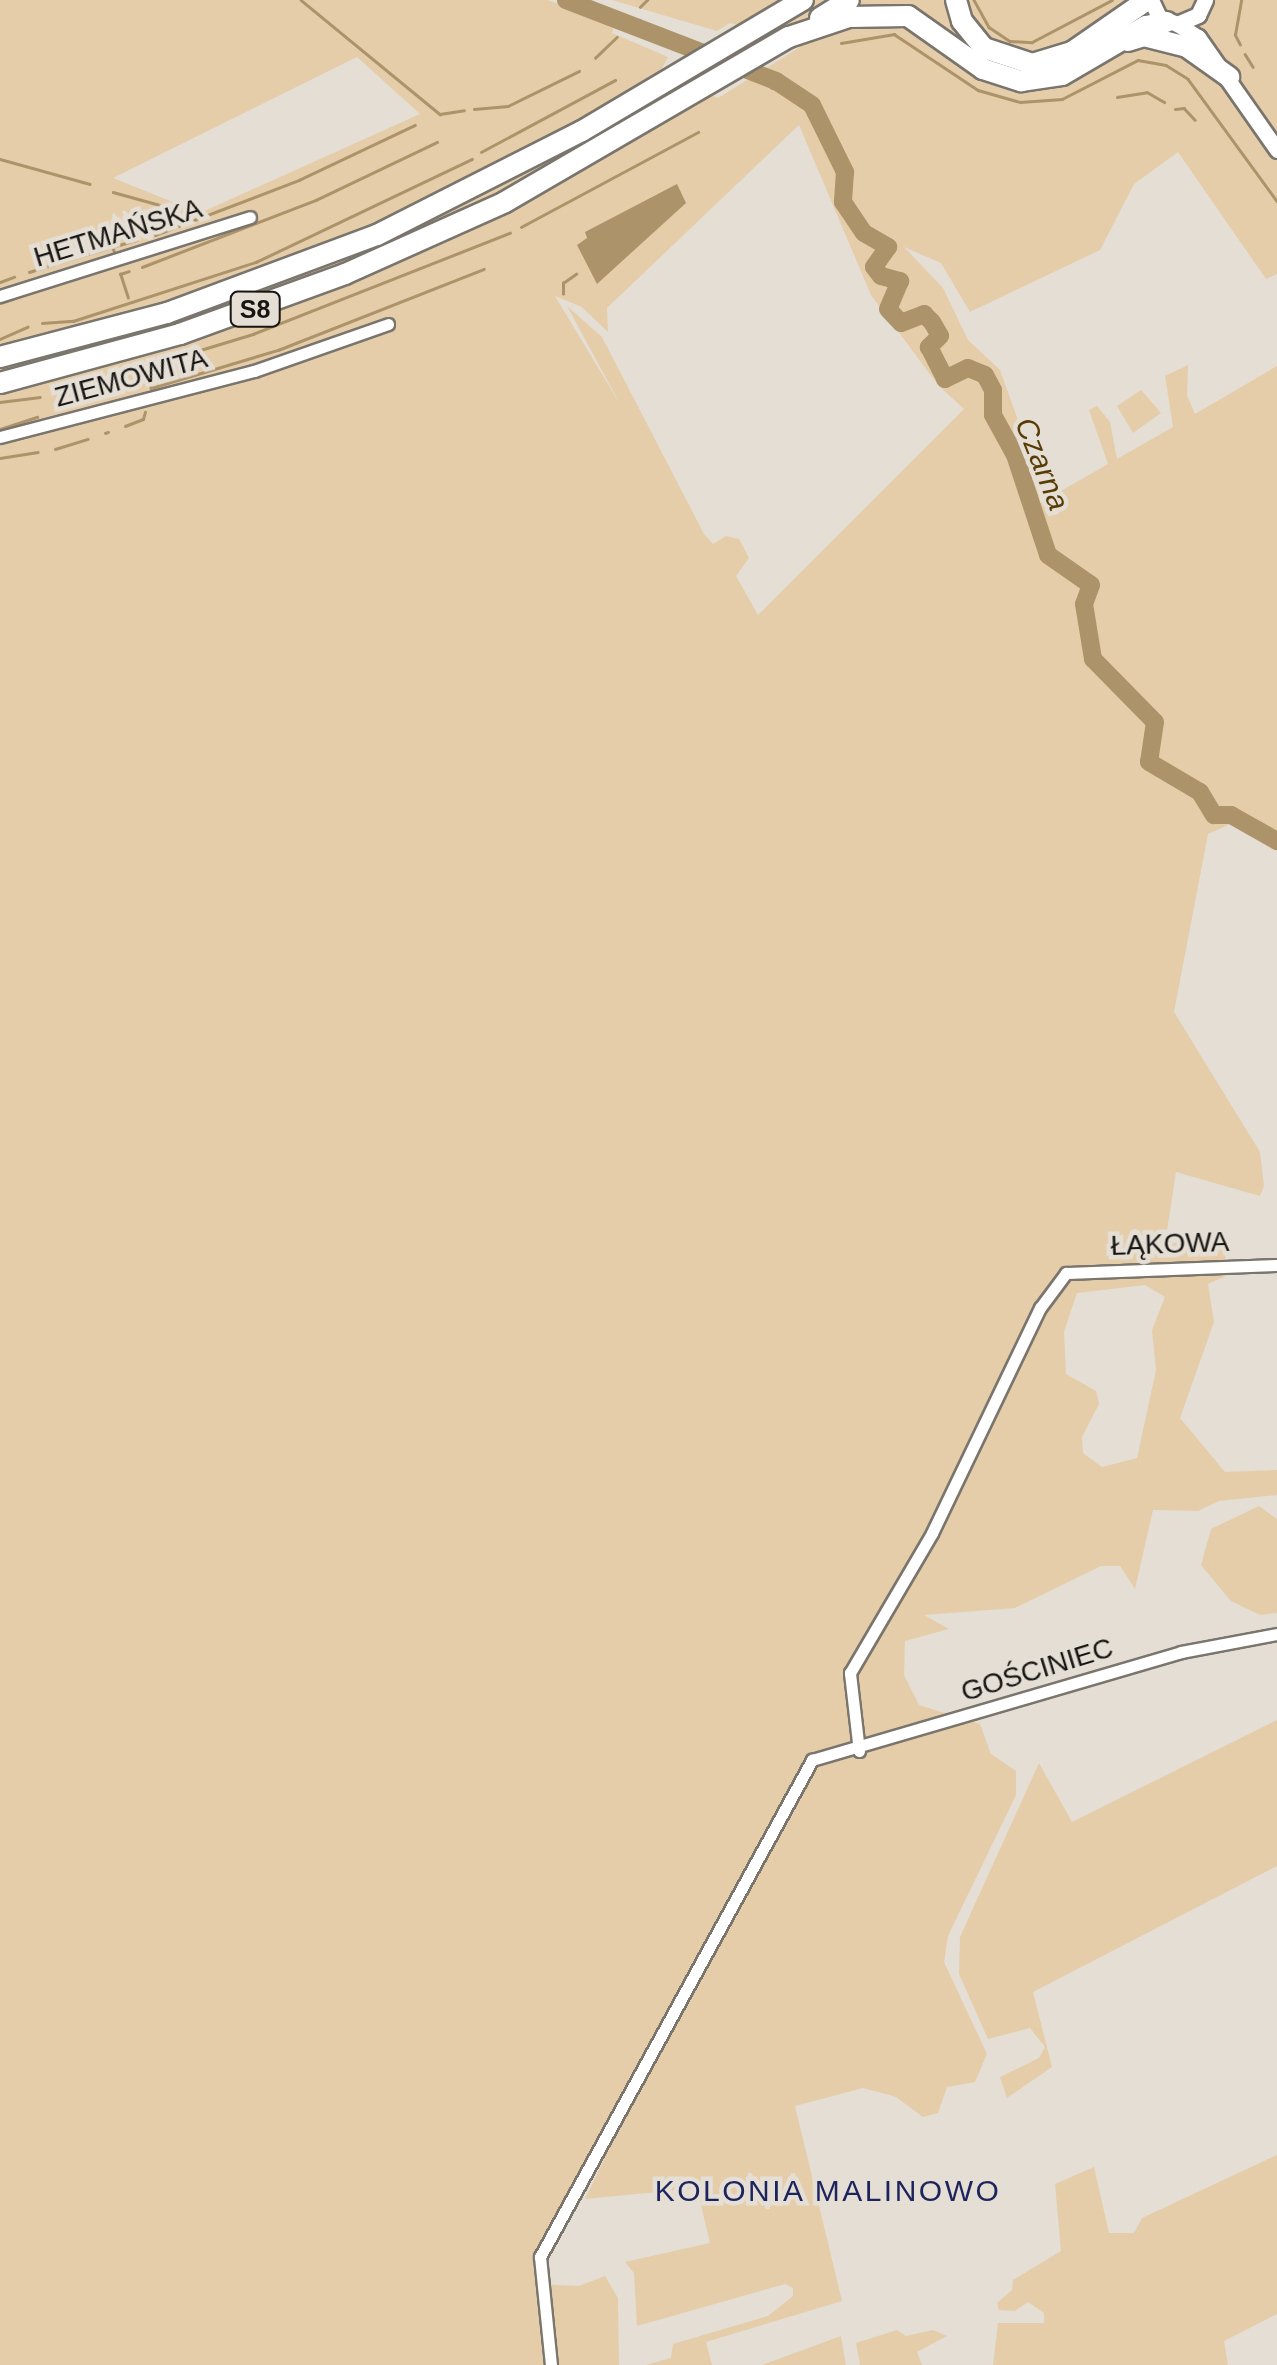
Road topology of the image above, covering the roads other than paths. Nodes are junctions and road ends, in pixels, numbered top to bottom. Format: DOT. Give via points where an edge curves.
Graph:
graph roads {
  1 [pos="803,0"];
  2 [pos="849,0"];
  3 [pos="956,0"];
  4 [pos="1149,0"];
  5 [pos="1204,3"];
  6 [pos="1172,23"];
  7 [pos="786,39"];
  8 [pos="1104,53"];
  9 [pos="1229,77"];
  10 [pos="1277,150"];
  11 [pos="250,217"];
  12 [pos="0,296"];
  13 [pos="388,324"];
  14 [pos="0,357"];
  15 [pos="0,383"];
  16 [pos="0,437"];
  17 [pos="1277,1265"];
  18 [pos="1277,1634"];
  19 [pos="859,1751"];
  20 [pos="551,2365"];
  1 -- 14 [label="highway, S8" via="486,180 329,255 166,314"];
  2 -- 7 [label="highway, S8"];
  3 -- 4 [label="highway" via="962,22 984,48 1032,64 1072,52"];
  4 -- 6 [label="main road"];
  5 -- 6 [label="main road" via="1194,19"];
  5 -- 9 [label="main road"];
  6 -- 8 [label="highway" via="1146,26"];
  6 -- 9 [label="main road" via="1192,30"];
  7 -- 8 [label="highway" via="849,17 896,12 922,22 983,69 1022,81 1062,75"];
  7 -- 15 [label="highway, S8" via="498,205 345,274 180,334"];
  8 -- 9 [label="highway" via="1152,37 1197,52"];
  9 -- 10 [label="main road"];
  11 -- 12 [label="street, HETMAŃSKA"];
  13 -- 16 [label="street, ZIEMOWITA" via="254,371"];
  17 -- 19 [label="street, ŁĄKOWA" via="1066,1272 1040,1308 932,1533 850,1674"];
  18 -- 19 [label="street, GOŚCINIEC" via="1181,1652"];
  19 -- 20 [label="street, GOŚCINIEC" via="812,1760 540,2258"];
}
